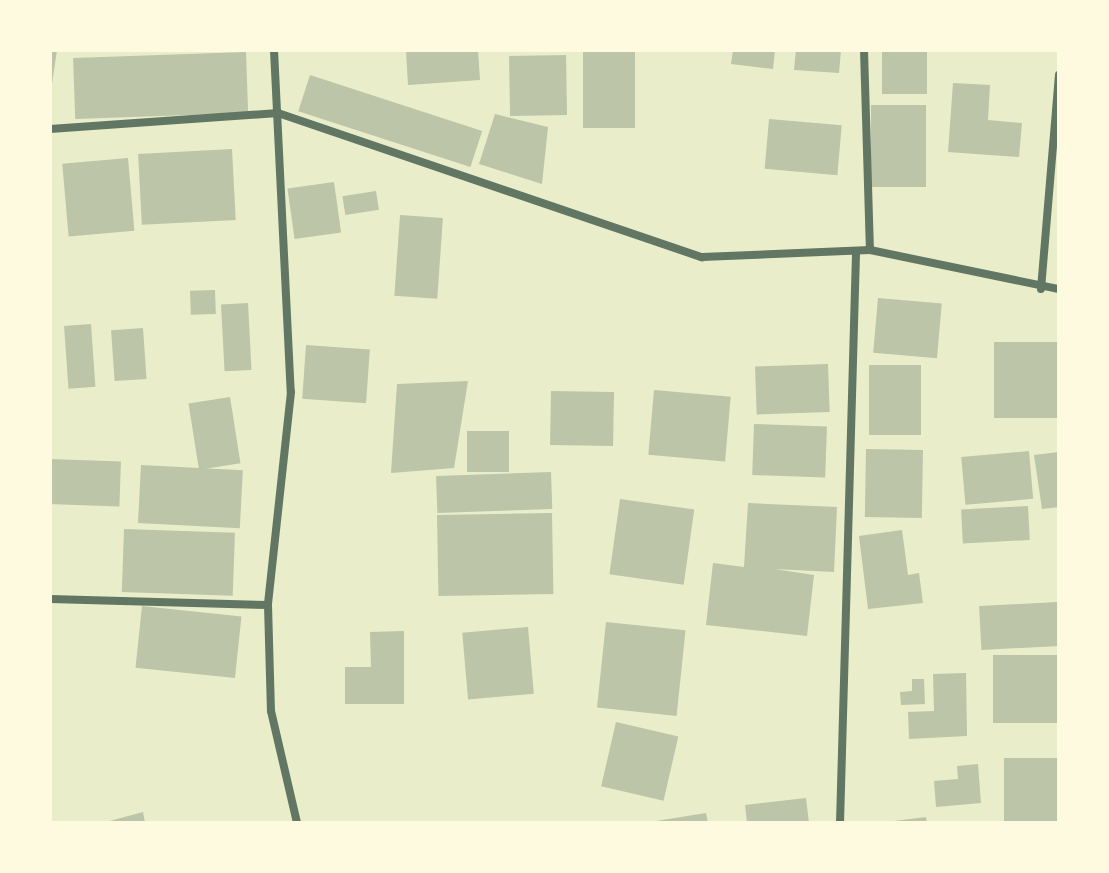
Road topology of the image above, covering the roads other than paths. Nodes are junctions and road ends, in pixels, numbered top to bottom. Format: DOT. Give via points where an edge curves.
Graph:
graph roads {
  1 [pos="274,50"];
  2 [pos="864,50"];
  3 [pos="1059,75"];
  4 [pos="278,113"];
  5 [pos="50,129"];
  6 [pos="870,250"];
  7 [pos="856,254"];
  8 [pos="1041,289"];
  9 [pos="1059,289"];
  10 [pos="50,599"];
  11 [pos="268,605"];
  12 [pos="297,823"];
  13 [pos="840,823"];
  1 -- 4 [label="street"];
  2 -- 6 [label="street"];
  3 -- 8 [label="street"];
  4 -- 5 [label="street"];
  4 -- 7 [label="street" via="702,257"];
  4 -- 11 [label="street" via="291,392"];
  6 -- 7 [label="street"];
  6 -- 8 [label="street"];
  7 -- 13 [label="street"];
  8 -- 9 [label="street"];
  10 -- 11 [label="street"];
  11 -- 12 [label="street" via="271,711"];
}
